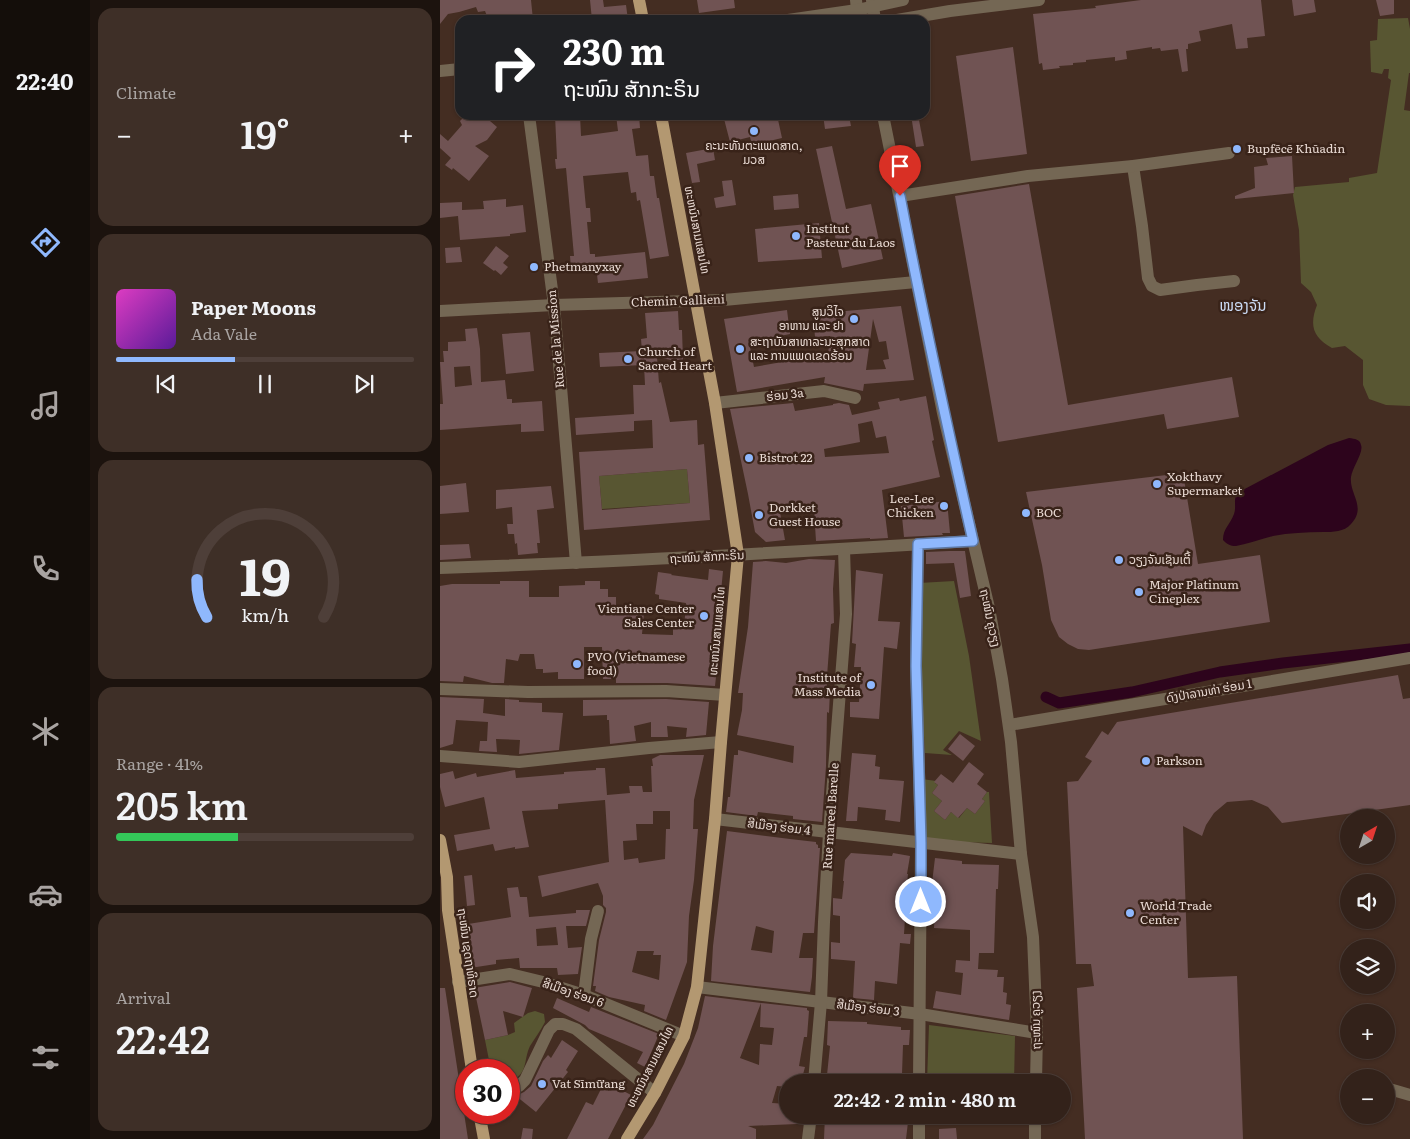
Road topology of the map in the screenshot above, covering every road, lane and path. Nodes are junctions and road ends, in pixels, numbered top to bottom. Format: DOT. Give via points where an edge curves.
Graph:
graph roads {
  1 [pos="639,0"];
  2 [pos="903,0"];
  3 [pos="1039,0"];
  4 [pos="873,3"];
  5 [pos="857,10"];
  6 [pos="642,15"];
  7 [pos="822,15"];
  8 [pos="930,15"];
  9 [pos="455,70"];
  10 [pos="440,71"];
  11 [pos="530,120"];
  12 [pos="662,120"];
  13 [pos="884,120"];
  14 [pos="1229,153"];
  15 [pos="1133,166"];
  16 [pos="900,196"];
  17 [pos="1234,281"];
  18 [pos="916,282"];
  19 [pos="696,301"];
  20 [pos="554,305"];
  21 [pos="440,311"];
  22 [pos="855,398"];
  23 [pos="715,404"];
  24 [pos="973,541"];
  25 [pos="918,544"];
  26 [pos="844,549"];
  27 [pos="738,555"];
  28 [pos="576,563"];
  29 [pos="440,568"];
  30 [pos="1410,658"];
  31 [pos="440,689"];
  32 [pos="725,695"];
  33 [pos="1009,725"];
  34 [pos="721,742"];
  35 [pos="440,756"];
  36 [pos="716,819"];
  37 [pos="829,833"];
  38 [pos="440,840"];
  39 [pos="921,843"];
  40 [pos="1021,854"];
  41 [pos="444,910"];
  42 [pos="598,912"];
  43 [pos="458,982"];
  44 [pos="697,987"];
  45 [pos="584,996"];
  46 [pos="821,1002"];
  47 [pos="920,1014"];
  48 [pos="1038,1034"];
  49 [pos="684,1036"];
  50 [pos="470,1059"];
  51 [pos="815,1074"];
  52 [pos="919,1074"];
  53 [pos="1036,1074"];
  54 [pos="520,1085"];
  55 [pos="1395,1091"];
  56 [pos="655,1094"];
  57 [pos="1410,1095"];
  58 [pos="481,1124"];
  59 [pos="810,1124"];
  60 [pos="919,1124"];
  61 [pos="1035,1124"];
  62 [pos="484,1139"];
  63 [pos="627,1139"];
  64 [pos="808,1139"];
  65 [pos="919,1139"];
  66 [pos="1035,1139"];
  1 -- 6 [label="main road"];
  2 -- 4 [label="street"];
  3 -- 8 [label="street"];
  4 -- 5 [label="street"];
  5 -- 7 [label="street"];
  9 -- 10 [label="street"];
  11 -- 20 [label="street, Rue de la Mission"];
  12 -- 19 [label="main road, ທະຫນົນສາມແສນໄທ"];
  13 -- 16 [label="street, ຖະໜົນ ຄູວຽງ"];
  14 -- 15 [label="street"];
  15 -- 16 [label="street" via="1028,176"];
  15 -- 17 [label="street" via="1148,278 1152,286 1160,290"];
  16 -- 18 [label="street, ຖະໜົນ ຄູວຽງ"];
  18 -- 19 [label="street, Chemin Gallieni"];
  18 -- 24 [label="street, ຖະໜົນ ຄູວຽງ"];
  19 -- 20 [label="street, Chemin Gallieni"];
  19 -- 23 [label="main road, ທະຫນົນສາມແສນໄທ"];
  20 -- 21 [label="street, Chemin Gallieni"];
  20 -- 28 [label="street, Rue de la Mission"];
  22 -- 23 [label="street, ຮ່ອມ 3a" via="824,391"];
  23 -- 27 [label="main road, ທະຫນົນສາມແສນໄທ"];
  24 -- 25 [label="street, ຖະໜົນ ສັກກະຣິນ"];
  24 -- 33 [label="street, ຖະໜົນ ຄູວຽງ" via="989,608"];
  25 -- 26 [label="street, ຖະໜົນ ສັກກະຣິນ"];
  25 -- 39 [label="street" via="916,666"];
  26 -- 27 [label="street, ຖະໜົນ ສັກກະຣິນ"];
  26 -- 37 [label="street, Rue mareel Barelle" via="846,614"];
  27 -- 28 [label="street, ຖະໜົນ ສັກກະຣິນ"];
  27 -- 32 [label="main road, ທະຫນົນສາມແສນໄທ"];
  28 -- 29 [label="street, ຖະໜົນ ສັກກະຣິນ"];
  30 -- 33 [label="street, ດົງປ່າລານທ່າ ຮ່ອມ 1"];
  31 -- 32 [label="street" via="666,691"];
  32 -- 34 [label="main road, ທະຫນົນສາມແສນໄທ"];
  33 -- 40 [label="street, ຖະໜົນ ຄູວຽງ"];
  34 -- 35 [label="street" via="519,762"];
  34 -- 36 [label="main road, ທະຫນົນສາມແສນໄທ"];
  36 -- 37 [label="street, ສີເມືອງ ຮ່ອມ 4"];
  36 -- 44 [label="main road, ທະຫນົນສາມແສນໄທ"];
  37 -- 39 [label="street, ສີເມືອງ ຮ່ອມ 4"];
  37 -- 46 [label="street, Rue mareel Barelle"];
  38 -- 41 [label="main road, ຖະໜົນ ເຊດຖາທິຣາດ" via="447,877"];
  39 -- 40 [label="street, ສີເມືອງ ຮ່ອມ 4"];
  39 -- 47 [label="street"];
  40 -- 48 [label="street, ຖະໜົນ ຄູວຽງ" via="1033,937"];
  41 -- 43 [label="main road, ຖະໜົນ ເຊດຖາທິຣາດ"];
  42 -- 45 [label="street"];
  43 -- 45 [label="street, ສີເມືອງ ຮ່ອມ 6" via="510,974"];
  43 -- 50 [label="main road, ຖະໜົນ ເຊດຖາທິຣາດ"];
  44 -- 46 [label="street, ສີເມືອງ ຮ່ອມ 3"];
  44 -- 49 [label="main road, ທະຫນົນສາມແສນໄທ"];
  45 -- 49 [label="street, ສີເມືອງ ຮ່ອມ 6"];
  46 -- 47 [label="street, ສີເມືອງ ຮ່ອມ 3"];
  46 -- 51 [label="street, Rue mareel Barelle"];
  47 -- 48 [label="street, ສີເມືອງ ຮ່ອມ 3"];
  47 -- 52 [label="street"];
  48 -- 53 [label="street, ຖະໜົນ ຄູວຽງ"];
  49 -- 56 [label="main road, ທະຫນົນສາມແສນໄທ"];
  54 -- 56 [label="street" via="549,1030 555,1024 563,1024 576,1029"];
  55 -- 57 [label="street"];
  56 -- 63 [label="main road, ທະຫນົນສາມແສນໄທ"];
  58 -- 62 [label="main road"];
  59 -- 64 [label="street"];
  60 -- 65 [label="street"];
  61 -- 66 [label="street"];
}
